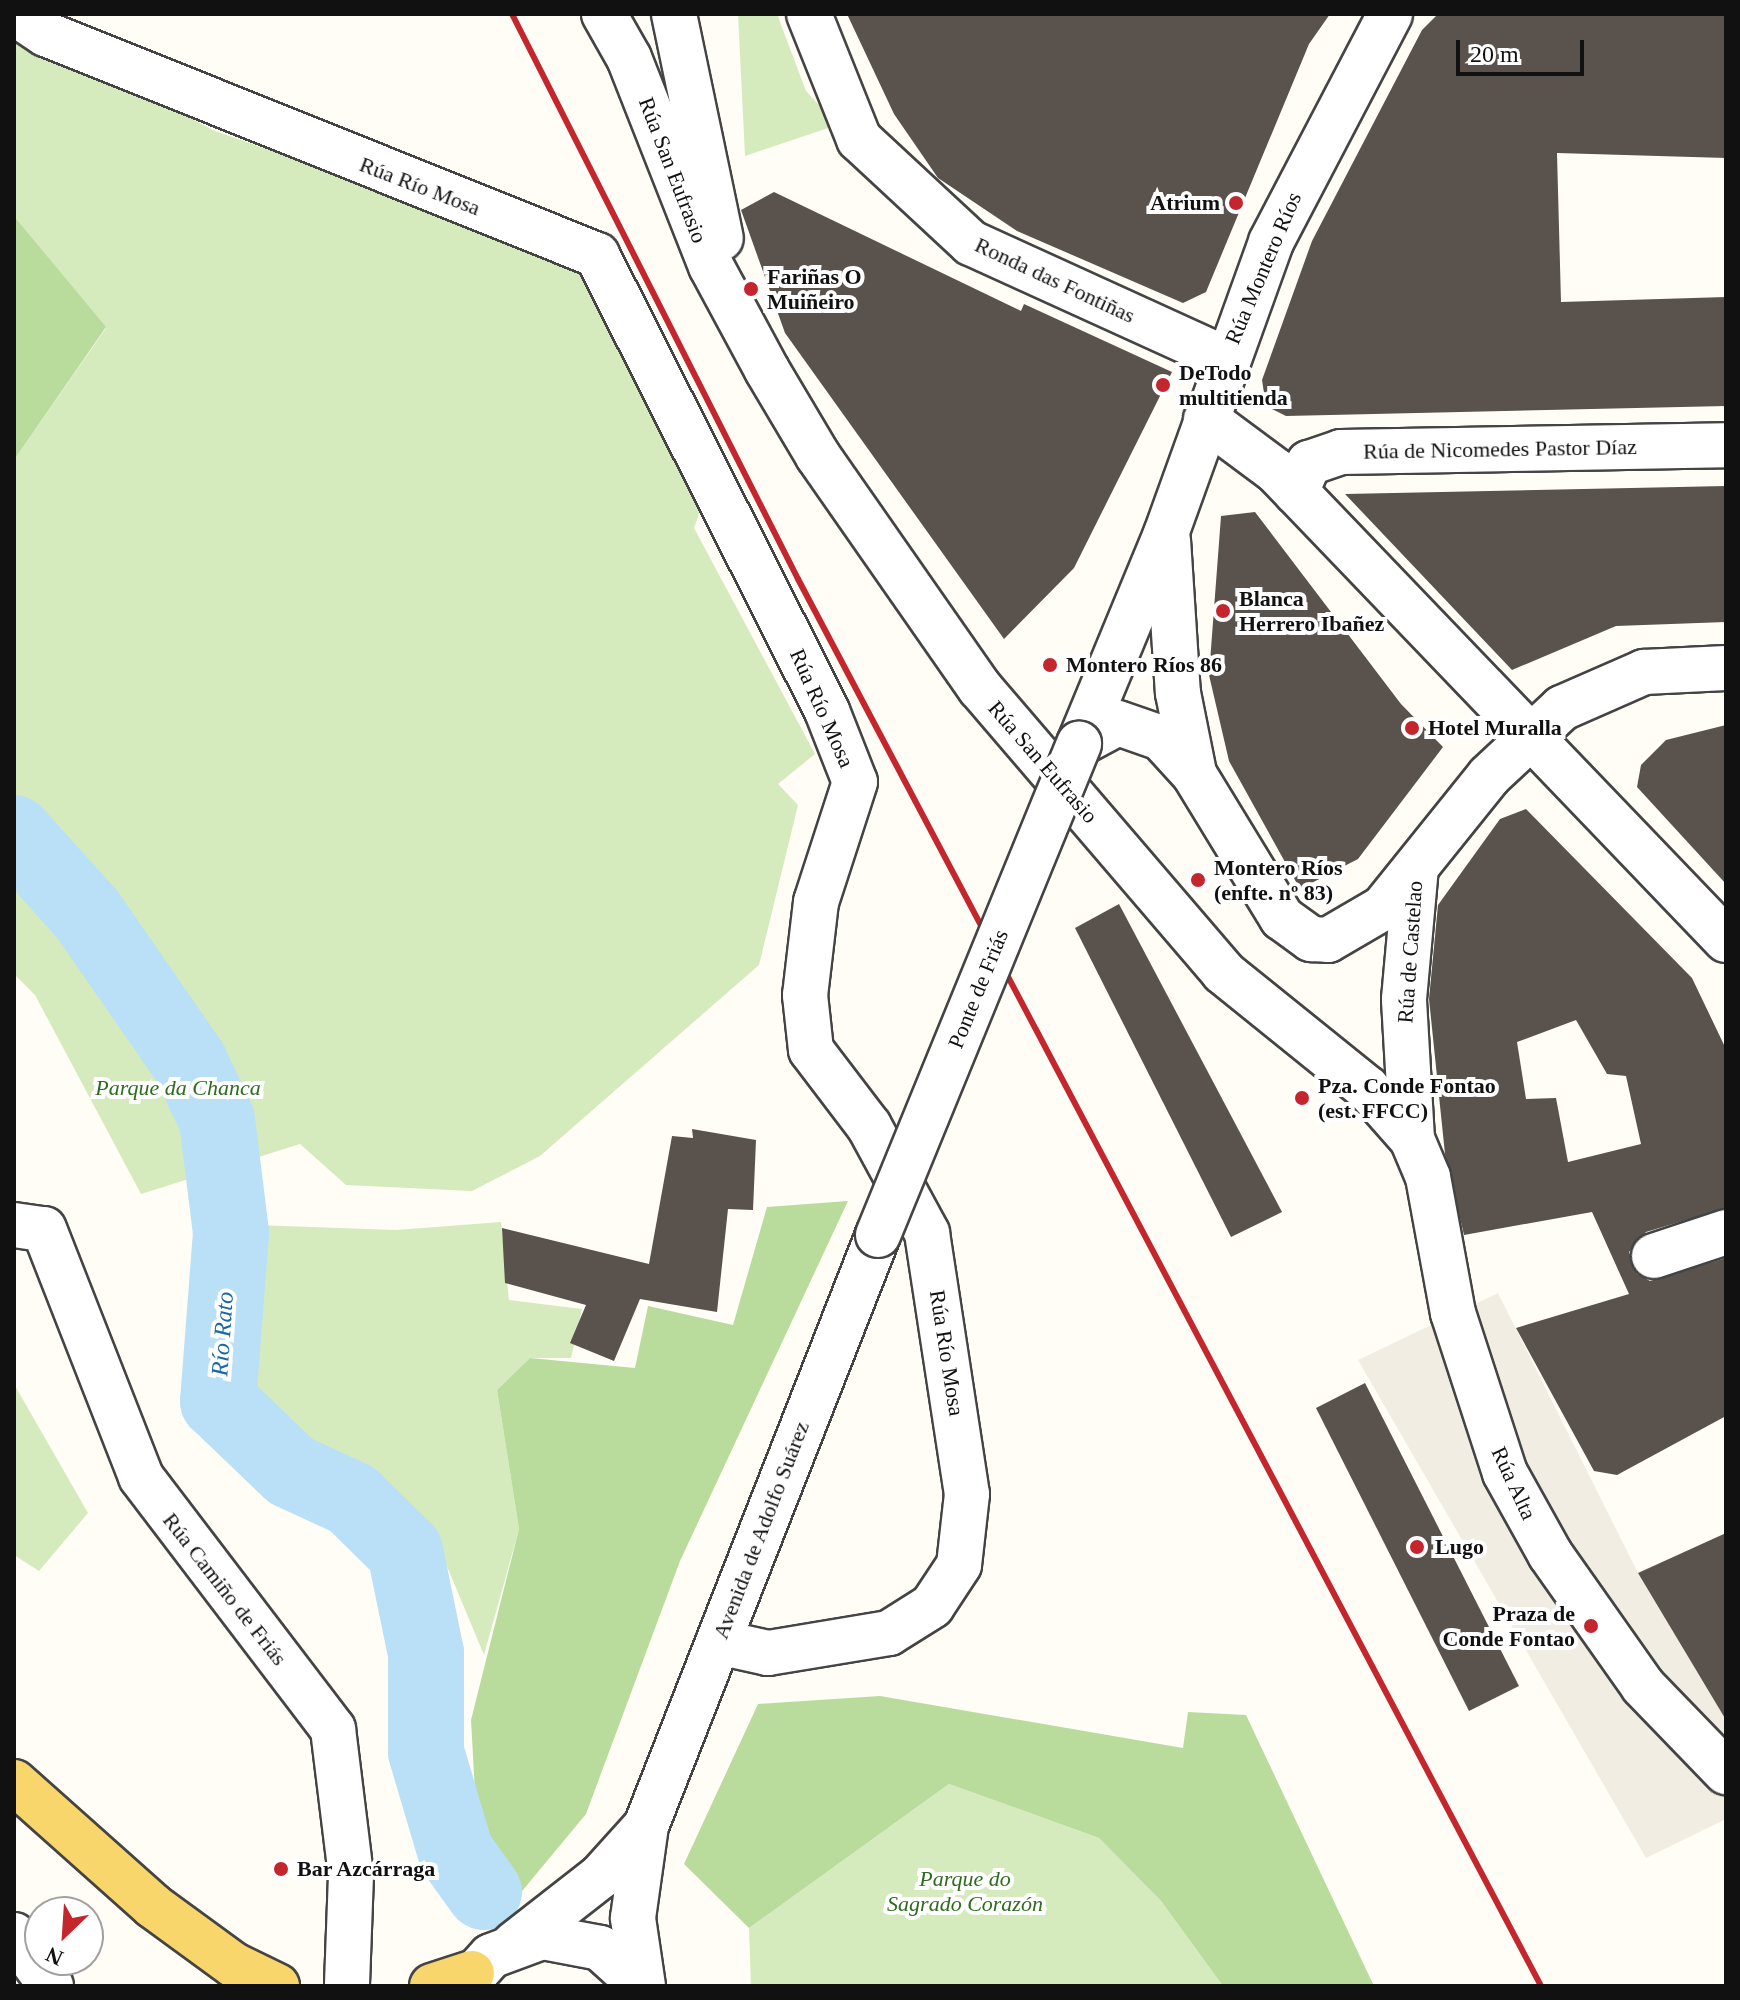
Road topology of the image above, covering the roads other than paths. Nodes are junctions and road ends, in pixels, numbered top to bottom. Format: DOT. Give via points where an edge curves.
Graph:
graph roads {
  1 [pos="16,14"];
  2 [pos="604,14"];
  3 [pos="674,14"];
  4 [pos="809,14"];
  5 [pos="1390,14"];
  6 [pos="744,325"];
  7 [pos="1225,359"];
  8 [pos="1206,419"];
  9 [pos="1726,445"];
  10 [pos="1296,492"];
  11 [pos="1166,534"];
  12 [pos="1726,668"];
  13 [pos="1526,736"];
  14 [pos="1079,744"];
  15 [pos="1194,774"];
  16 [pos="1416,868"];
  17 [pos="1726,940"];
  18 [pos="1412,1139"];
  19 [pos="14,1225"];
  20 [pos="1726,1232"];
  21 [pos="878,1235"];
  22 [pos="1654,1256"];
  23 [pos="718,1642"];
  24 [pos="1726,1772"];
  25 [pos="14,1782"];
  26 [pos="646,1826"];
  27 [pos="14,1935"];
  28 [pos="513,1944"];
  29 [pos="456,1982"];
  30 [pos="51,1986"];
  31 [pos="277,1986"];
  32 [pos="347,1986"];
  33 [pos="642,1986"];
  1 -- 23 [label="street, Rúa Río Mosa" via="46,34 597,255 717,484 855,782 816,902 805,995 811,1050 869,1126 927,1233 967,1494 959,1565 932,1606 889,1633 768,1653"];
  2 -- 6 [label="street, Rúa San Eufrasio" via="629,58 711,266"];
  3 -- 6 [label="street, Rúa San Eufrasio"];
  4 -- 7 [label="street, Ronda das Fontiñas" via="859,139 910,192 971,243"];
  5 -- 7 [label="street, Rúa Montero Ríos" via="1303,175"];
  6 -- 18 [label="street, Rúa San Eufrasio" via="818,456 980,688 1223,972 1367,1088"];
  7 -- 8 [label="street, Rúa Montero Ríos"];
  8 -- 10 [label="street"];
  8 -- 11 [label="street, Rúa Montero Ríos"];
  9 -- 10 [label="street, Rúa de Nicomedes Pastor Díaz" via="1341,452 1309,463"];
  10 -- 13 [label="street"];
  11 -- 14 [label="street, Rúa Montero Ríos"];
  11 -- 15 [label="street, Rúa Montero Ríos" via="1178,693"];
  12 -- 13 [label="street, Rúa de Castelao" via="1618,679"];
  13 -- 16 [label="street, Rúa de Castelao"];
  13 -- 17 [label="street"];
  14 -- 15 [label="street, Rúa Montero Ríos" via="1106,726 1133,723 1161,738"];
  14 -- 21 [label="street, Ponte de Friás, bridge"];
  15 -- 16 [label="street, Rúa Montero Ríos" via="1265,895 1311,939 1362,926"];
  16 -- 18 [label="street, Rúa de Castelao" via="1404,999"];
  18 -- 24 [label="street, Rúa Alta" via="1428,1177 1453,1313 1505,1473 1550,1554 1643,1686"];
  19 -- 32 [label="street, Rúa Camiño de Friás" via="44,1229 141,1477 333,1729 351,1875"];
  20 -- 22 [label="street"];
  21 -- 23 [label="street, Avenida de Adolfo Suárez"];
  23 -- 26 [label="street, Avenida de Adolfo Suárez"];
  25 -- 31 [label="main road" via="153,1906 234,1965"];
  26 -- 28 [label="street, Avenida de Adolfo Suárez" via="601,1876"];
  26 -- 33 [label="street, Avenida de Adolfo Suárez" via="633,1918"];
  27 -- 30 [label="street"];
  28 -- 29 [label="street, Avenida de Adolfo Suárez"];
  28 -- 33 [label="street" via="572,1939 600,1948"];
}
